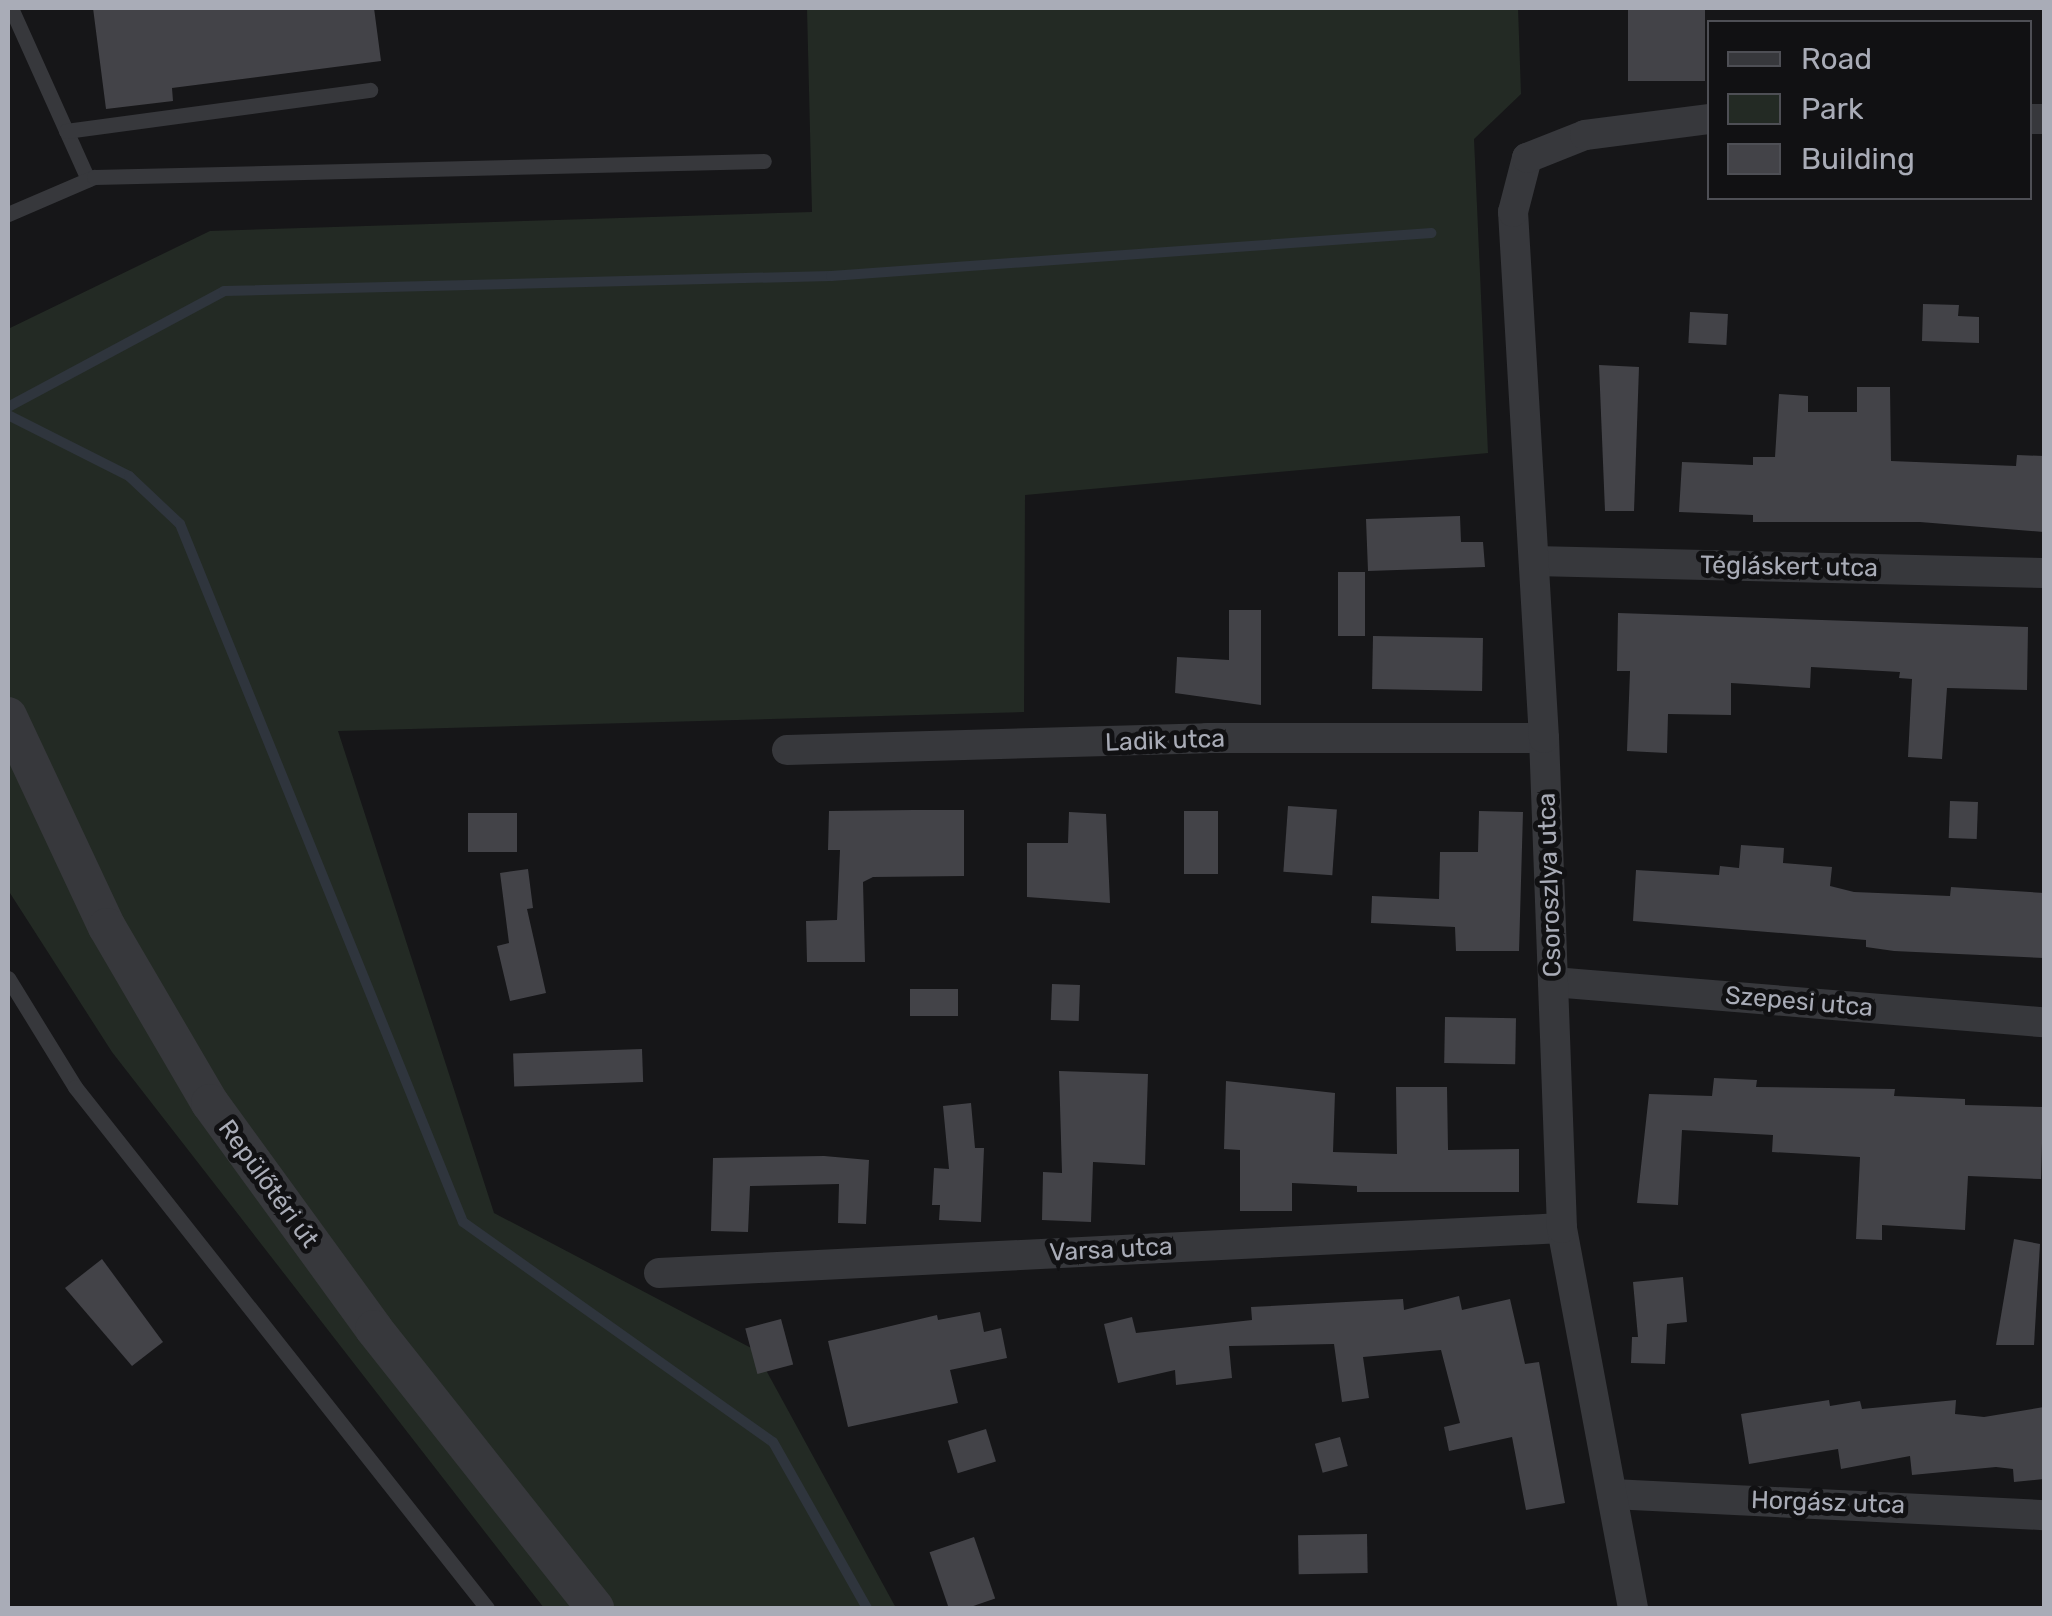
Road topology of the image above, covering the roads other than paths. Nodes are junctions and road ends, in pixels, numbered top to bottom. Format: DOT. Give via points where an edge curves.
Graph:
graph roads {
  1 [pos="11,8"];
  2 [pos="370,90"];
  3 [pos="1707,119"];
  4 [pos="66,131"];
  5 [pos="764,160"];
  6 [pos="88,180"];
  7 [pos="8,214"];
  8 [pos="1534,562"];
  9 [pos="2044,573"];
  10 [pos="8,716"];
  11 [pos="1544,738"];
  12 [pos="787,750"];
  13 [pos="8,978"];
  14 [pos="1554,982"];
  15 [pos="2044,1022"];
  16 [pos="1562,1228"];
  17 [pos="659,1272"];
  18 [pos="1612,1494"];
  19 [pos="2044,1515"];
  20 [pos="487,1608"];
  21 [pos="595,1608"];
  22 [pos="1633,1608"];
  1 -- 4 [label="lane"];
  2 -- 4 [label="lane"];
  3 -- 8 [label="street, Csoroszlya utca" via="1585,135 1527,158 1513,212"];
  4 -- 6 [label="lane"];
  5 -- 6 [label="lane"];
  6 -- 7 [label="lane"];
  8 -- 9 [label="street, Tégláskert utca"];
  8 -- 11 [label="street, Csoroszlya utca"];
  10 -- 21 [label="street, Repülőtéri út" via="107,927 210,1103 374,1328"];
  11 -- 12 [label="street, Ladik utca" via="1207,738"];
  11 -- 14 [label="street, Csoroszlya utca"];
  13 -- 20 [label="lane" via="75,1087"];
  14 -- 15 [label="street, Szepesi utca"];
  14 -- 16 [label="street, Csoroszlya utca"];
  16 -- 17 [label="street, Varsa utca"];
  16 -- 18 [label="street, Csoroszlya utca"];
  18 -- 19 [label="street, Horgász utca"];
  18 -- 22 [label="street, Csoroszlya utca"];
}
